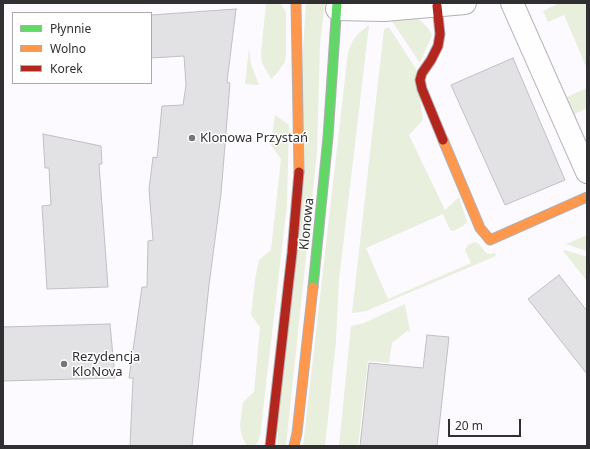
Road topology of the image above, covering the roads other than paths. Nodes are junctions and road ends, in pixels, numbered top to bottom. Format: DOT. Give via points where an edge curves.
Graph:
graph roads {
  1 [pos="296,3"];
  2 [pos="465,3"];
  3 [pos="512,3"];
  4 [pos="337,6"];
  5 [pos="437,6"];
  6 [pos="587,172"];
  7 [pos="587,197"];
  8 [pos="270,446"];
  9 [pos="294,446"];
  1 -- 8 [label="street, Klonowa" via="299,166 292,253"];
  2 -- 5 [label="street"];
  3 -- 6 [label="street"];
  4 -- 5 [label="street" via="384,10"];
  4 -- 9 [label="street, Klonowa" via="320,229"];
  5 -- 7 [label="street" via="440,34 438,46 420,80 480,228 490,240"];
}
